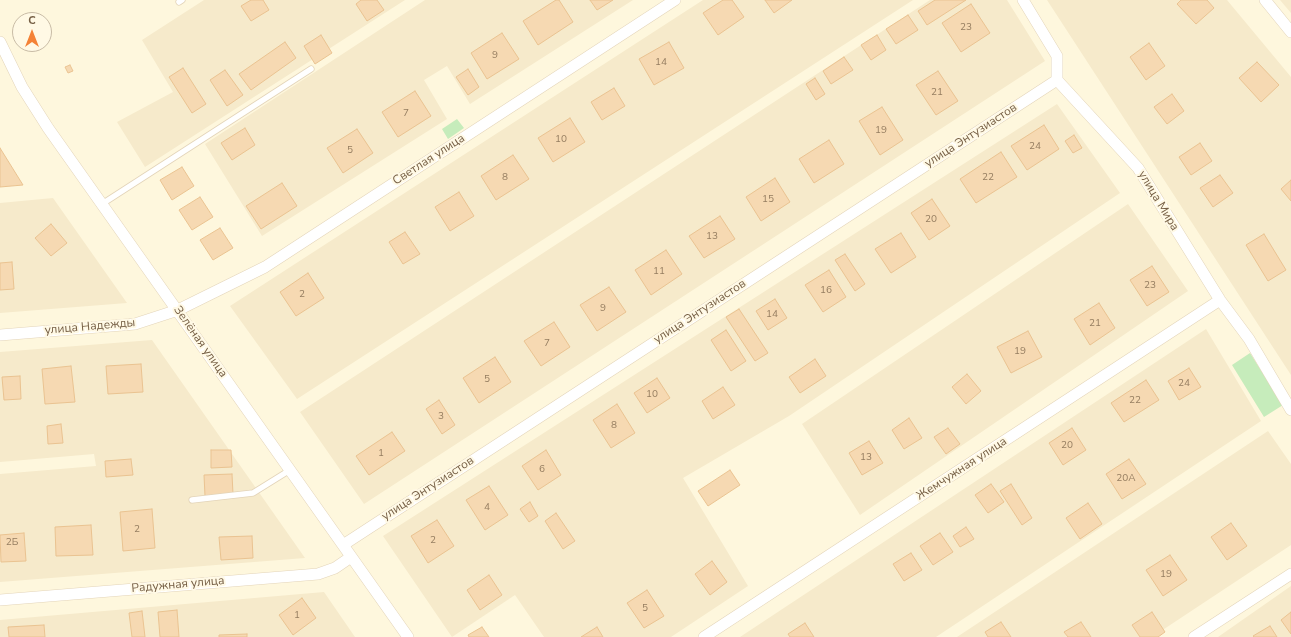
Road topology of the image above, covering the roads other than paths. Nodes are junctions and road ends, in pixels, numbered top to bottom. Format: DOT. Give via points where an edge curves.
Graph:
graph roads {
  1 [pos="675,0"];
  2 [pos="1023,0"];
  3 [pos="1265,0"];
  4 [pos="1291,32"];
  5 [pos="0,42"];
  6 [pos="311,69"];
  7 [pos="1057,80"];
  8 [pos="102,204"];
  9 [pos="1220,300"];
  10 [pos="178,310"];
  11 [pos="0,335"];
  12 [pos="1291,410"];
  13 [pos="290,470"];
  14 [pos="192,500"];
  15 [pos="342,545"];
  16 [pos="351,557"];
  17 [pos="1291,574"];
  18 [pos="0,600"];
  19 [pos="408,637"];
  20 [pos="704,637"];
  21 [pos="1194,637"];
  1 -- 10 [label="street, Светлая улица" via="265,267"];
  2 -- 7 [label="street" via="1057,56"];
  3 -- 4 [label="street"];
  5 -- 8 [label="street, Зелёная улица" via="22,87"];
  6 -- 8 [label="lane"];
  7 -- 9 [label="street, улица Мира" via="1138,168"];
  7 -- 15 [label="street, улица Энтузиастов"];
  8 -- 10 [label="street, Зелёная улица"];
  9 -- 12 [label="street, улица Мира" via="1249,339"];
  9 -- 20 [label="street, Жемчужная улица"];
  10 -- 11 [label="street, улица Надежды" via="136,324"];
  10 -- 13 [label="street, Зелёная улица"];
  13 -- 14 [label="lane" via="253,493"];
  13 -- 15 [label="street, Зелёная улица"];
  15 -- 16 [label="street, Зелёная улица"];
  16 -- 18 [label="street, Радужная улица" via="335,568 318,574"];
  16 -- 19 [label="street, Зелёная улица"];
  17 -- 21 [label="street"];
}
